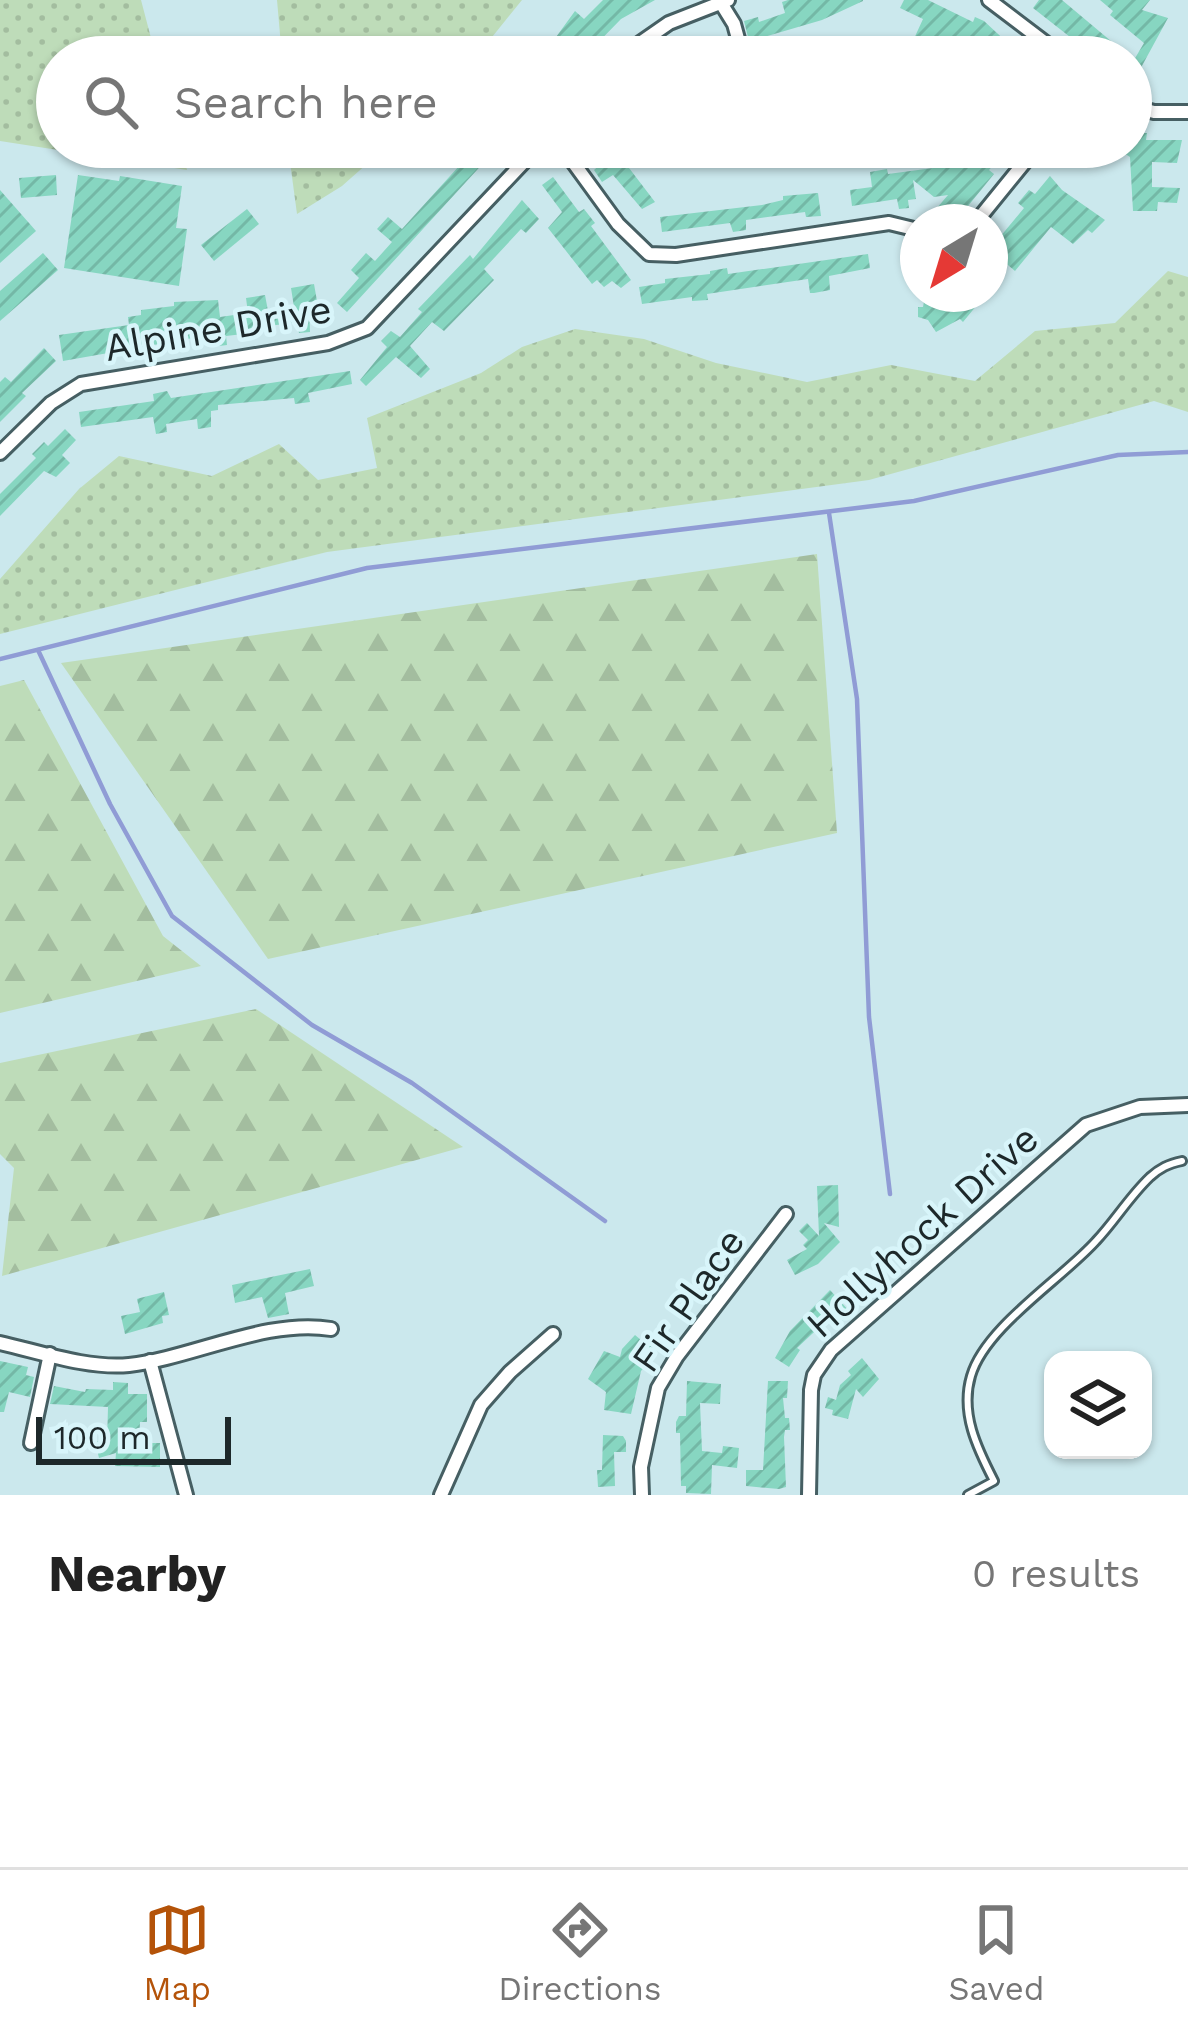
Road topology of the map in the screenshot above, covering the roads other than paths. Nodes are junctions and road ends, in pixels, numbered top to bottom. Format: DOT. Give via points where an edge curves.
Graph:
graph roads {
  1 [pos="988,0"];
  2 [pos="725,1"];
  3 [pos="1005,4"];
  4 [pos="650,36"];
  5 [pos="737,36"];
  6 [pos="1041,36"];
  7 [pos="1152,111"];
  8 [pos="1188,112"];
  9 [pos="518,168"];
  10 [pos="577,168"];
  11 [pos="1019,168"];
  12 [pos="990,204"];
  13 [pos="900,226"];
  14 [pos="0,453"];
  15 [pos="1188,1105"];
  16 [pos="1182,1161"];
  17 [pos="786,1214"];
  18 [pos="331,1328"];
  19 [pos="553,1334"];
  20 [pos="0,1343"];
  21 [pos="50,1354"];
  22 [pos="150,1361"];
  23 [pos="31,1443"];
  24 [pos="994,1481"];
  25 [pos="1000,1491"];
  26 [pos="186,1495"];
  27 [pos="441,1495"];
  28 [pos="642,1495"];
  29 [pos="809,1495"];
  30 [pos="969,1495"];
  1 -- 3 [label="street"];
  2 -- 4 [label="street"];
  2 -- 5 [label="street"];
  3 -- 6 [label="street"];
  7 -- 8 [label="street"];
  9 -- 14 [label="street, Alpine Drive" via="367,328 328,343 81,384"];
  10 -- 13 [label="street" via="650,254"];
  11 -- 12 [label="street"];
  15 -- 29 [label="street, Hollyhock Drive" via="1140,1107 1086,1125 840,1341 811,1390"];
  16 -- 24 [label="lane" via="1150,1176 973,1368 969,1421"];
  17 -- 28 [label="street, Fir Place" via="658,1388"];
  18 -- 22 [label="street" via="277,1331"];
  19 -- 27 [label="street" via="481,1405"];
  20 -- 21 [label="street"];
  21 -- 22 [label="street" via="108,1365"];
  21 -- 23 [label="street"];
  22 -- 26 [label="street"];
  24 -- 25 [label="lane"];
  24 -- 30 [label="lane"];
}
